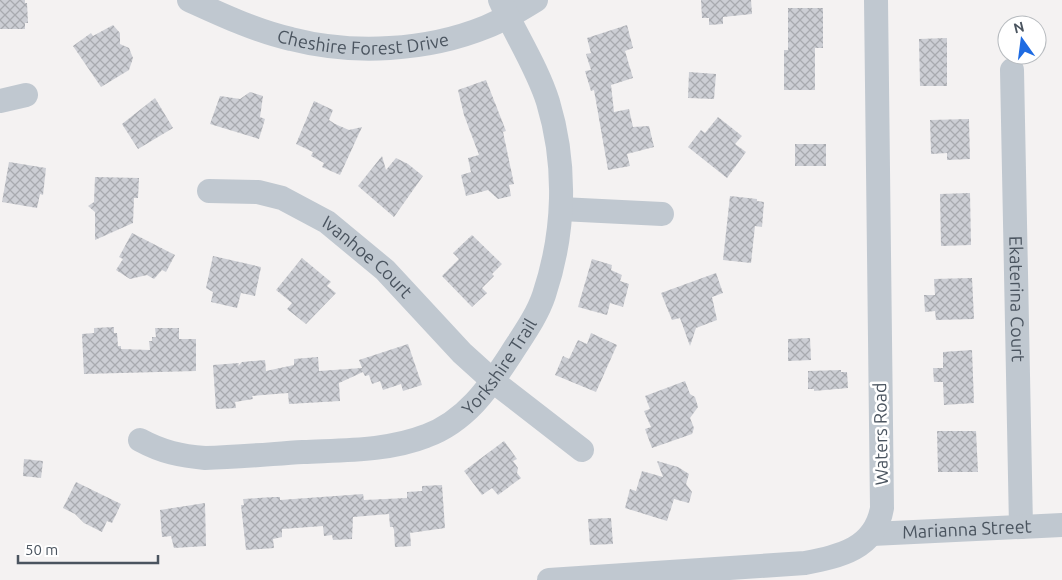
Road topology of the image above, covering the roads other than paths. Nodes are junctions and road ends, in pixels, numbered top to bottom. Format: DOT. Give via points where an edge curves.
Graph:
graph roads {
  1 [pos="189,0"];
  2 [pos="536,0"];
  3 [pos="876,0"];
  4 [pos="504,8"];
  5 [pos="1012,70"];
  6 [pos="26,94"];
  7 [pos="0,101"];
  8 [pos="209,191"];
  9 [pos="561,210"];
  10 [pos="662,214"];
  11 [pos="493,381"];
  12 [pos="140,440"];
  13 [pos="582,450"];
  14 [pos="1062,525"];
  15 [pos="1021,527"];
  16 [pos="872,534"];
  17 [pos="549,580"];
  1 -- 4 [label="street, Cheshire Forest Drive" via="228,18 291,39 355,48 392,48 448,38 486,27"];
  2 -- 4 [label="street, Cheshire Forest Drive"];
  3 -- 16 [label="street, Waters Road" via="882,508"];
  4 -- 9 [label="street, Yorkshire Trail" via="548,101 557,142"];
  5 -- 15 [label="street, Ekaterina Court"];
  6 -- 7 [label="street"];
  8 -- 11 [label="street, Ivanhoe Court" via="258,192 282,198 327,222 385,270 462,353"];
  9 -- 10 [label="street"];
  9 -- 11 [label="street, Yorkshire Trail" via="559,235 544,296 532,321"];
  11 -- 12 [label="street, Yorkshire Trail" via="470,410 449,425 402,444 205,458 178,456"];
  11 -- 13 [label="street, Ivanhoe Court"];
  14 -- 15 [label="street, Marianna Street"];
  15 -- 16 [label="street, Marianna Street"];
  16 -- 17 [label="street" via="842,554 805,563"];
}
